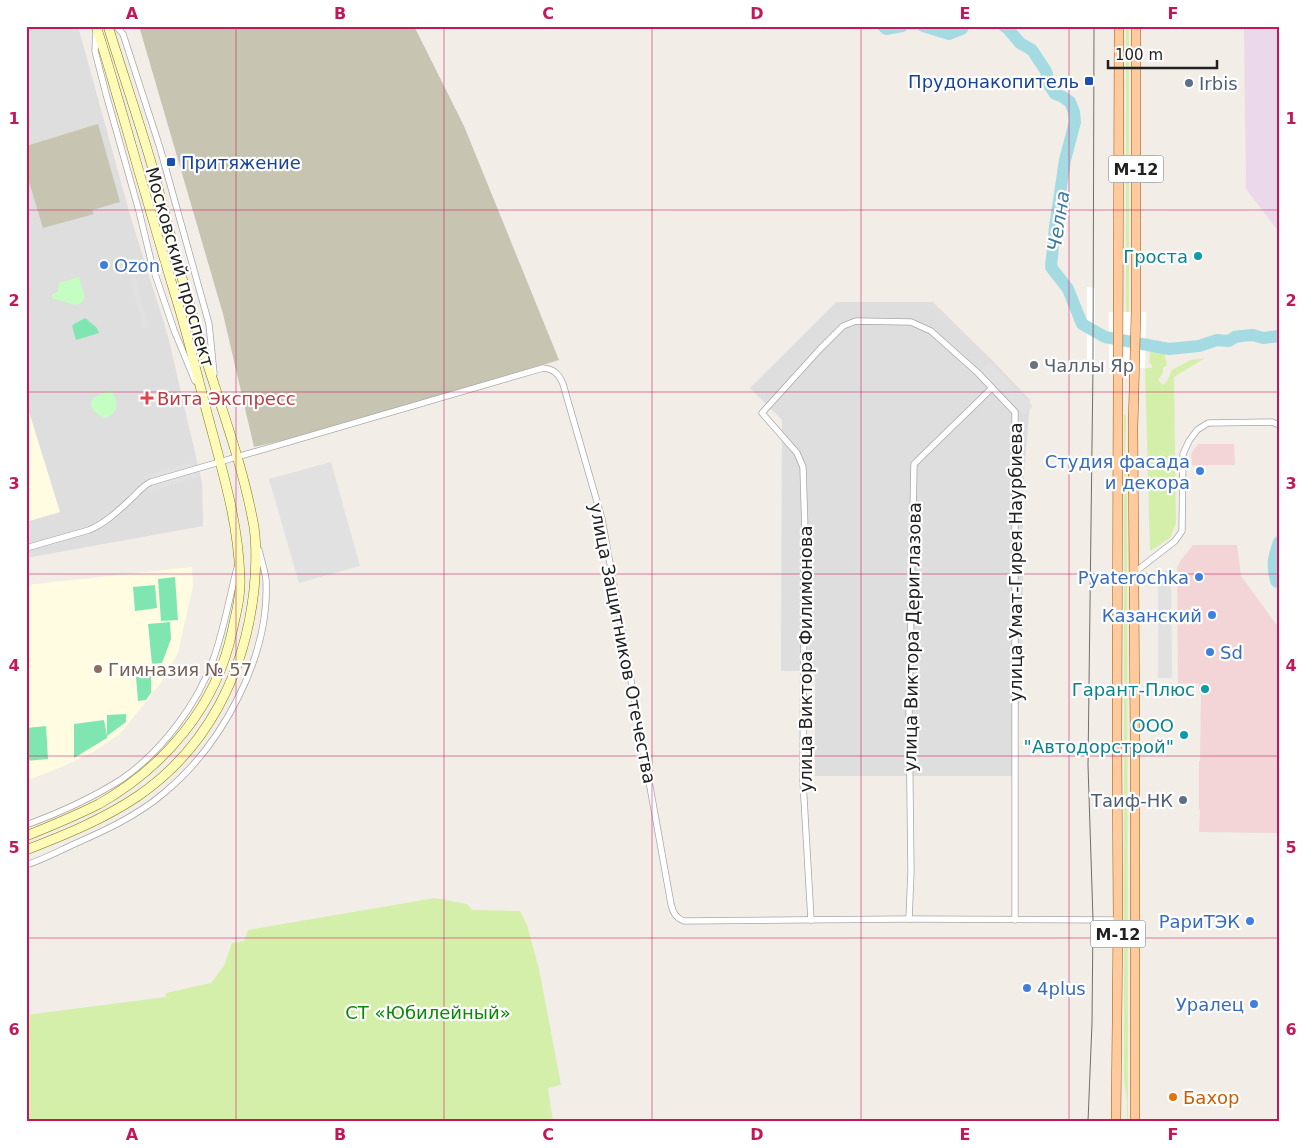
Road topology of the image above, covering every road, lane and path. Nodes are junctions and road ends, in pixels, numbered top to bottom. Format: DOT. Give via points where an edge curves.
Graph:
graph roads {
  1 [pos="96,26"];
  2 [pos="108,26"];
  3 [pos="116,26"];
  4 [pos="1119,26"];
  5 [pos="1136,26"];
  6 [pos="215,386"];
  7 [pos="992,388"];
  8 [pos="762,413"];
  9 [pos="1279,425"];
  10 [pos="1118,428"];
  11 [pos="1134,428"];
  12 [pos="213,435"];
  13 [pos="237,456"];
  14 [pos="220,461"];
  15 [pos="254,530"];
  16 [pos="26,548"];
  17 [pos="239,562"];
  18 [pos="1134,572"];
  19 [pos="26,825"];
  20 [pos="26,836"];
  21 [pos="26,850"];
  22 [pos="26,865"];
  23 [pos="909,919"];
  24 [pos="811,920"];
  25 [pos="1016,920"];
  26 [pos="1118,920"];
  27 [pos="1117,1120"];
  28 [pos="1135,1122"];
  1 -- 12 [label="main road, Московский проспект" via="145,188"];
  1 -- 12 [label="street" via="96,51 104,86 152,265"];
  2 -- 6 [label="main road, Московский проспект"];
  3 -- 6 [label="street" via="123,34 160,148 209,324"];
  4 -- 10 [label="main road, М-12"];
  5 -- 11 [label="main road, М-12"];
  6 -- 13 [label="main road, Московский проспект"];
  7 -- 8 [label="street, улица Умат-Гирея Наурбиева" via="931,330 912,322 856,321 843,326 820,348"];
  7 -- 23 [label="street, улица Виктора Дериглазова" via="914,464"];
  7 -- 25 [label="street, улица Умат-Гирея Наурбиева" via="1015,412"];
  8 -- 24 [label="street, улица Виктора Филимонова" via="797,453 804,467 804,781"];
  9 -- 18 [label="street" via="1272,422 1208,423 1197,430 1183,454 1182,531 1175,541"];
  10 -- 11 [label="main road" via="1126,415"];
  10 -- 26 [label="main road, М-12"];
  11 -- 18 [label="main road, М-12"];
  12 -- 14 [label="main road, Московский проспект"];
  13 -- 14 [label="street"];
  13 -- 15 [label="main road, Московский проспект"];
  13 -- 24 [label="street, улица Защитников Отечества" via="543,368 554,370 563,384 602,519 675,916 684,921"];
  14 -- 16 [label="street" via="149,483 98,526"];
  14 -- 17 [label="main road, Московский проспект" via="236,524"];
  15 -- 21 [label="main road, Московский проспект" via="255,574 247,634 225,696 210,722 164,776 138,796 75,830"];
  15 -- 22 [label="street" via="266,579 265,612 256,653 244,686 211,743 184,776 135,814"];
  17 -- 19 [label="street" via="225,620 202,687 163,742 123,778 96,794"];
  17 -- 20 [label="main road, Московский проспект" via="238,605 223,665 211,692 179,738 136,780 99,804"];
  18 -- 28 [label="main road, М-12"];
  23 -- 24 [label="street"];
  23 -- 25 [label="street"];
  25 -- 26 [label="street"];
  26 -- 27 [label="main road, М-12"];
}
